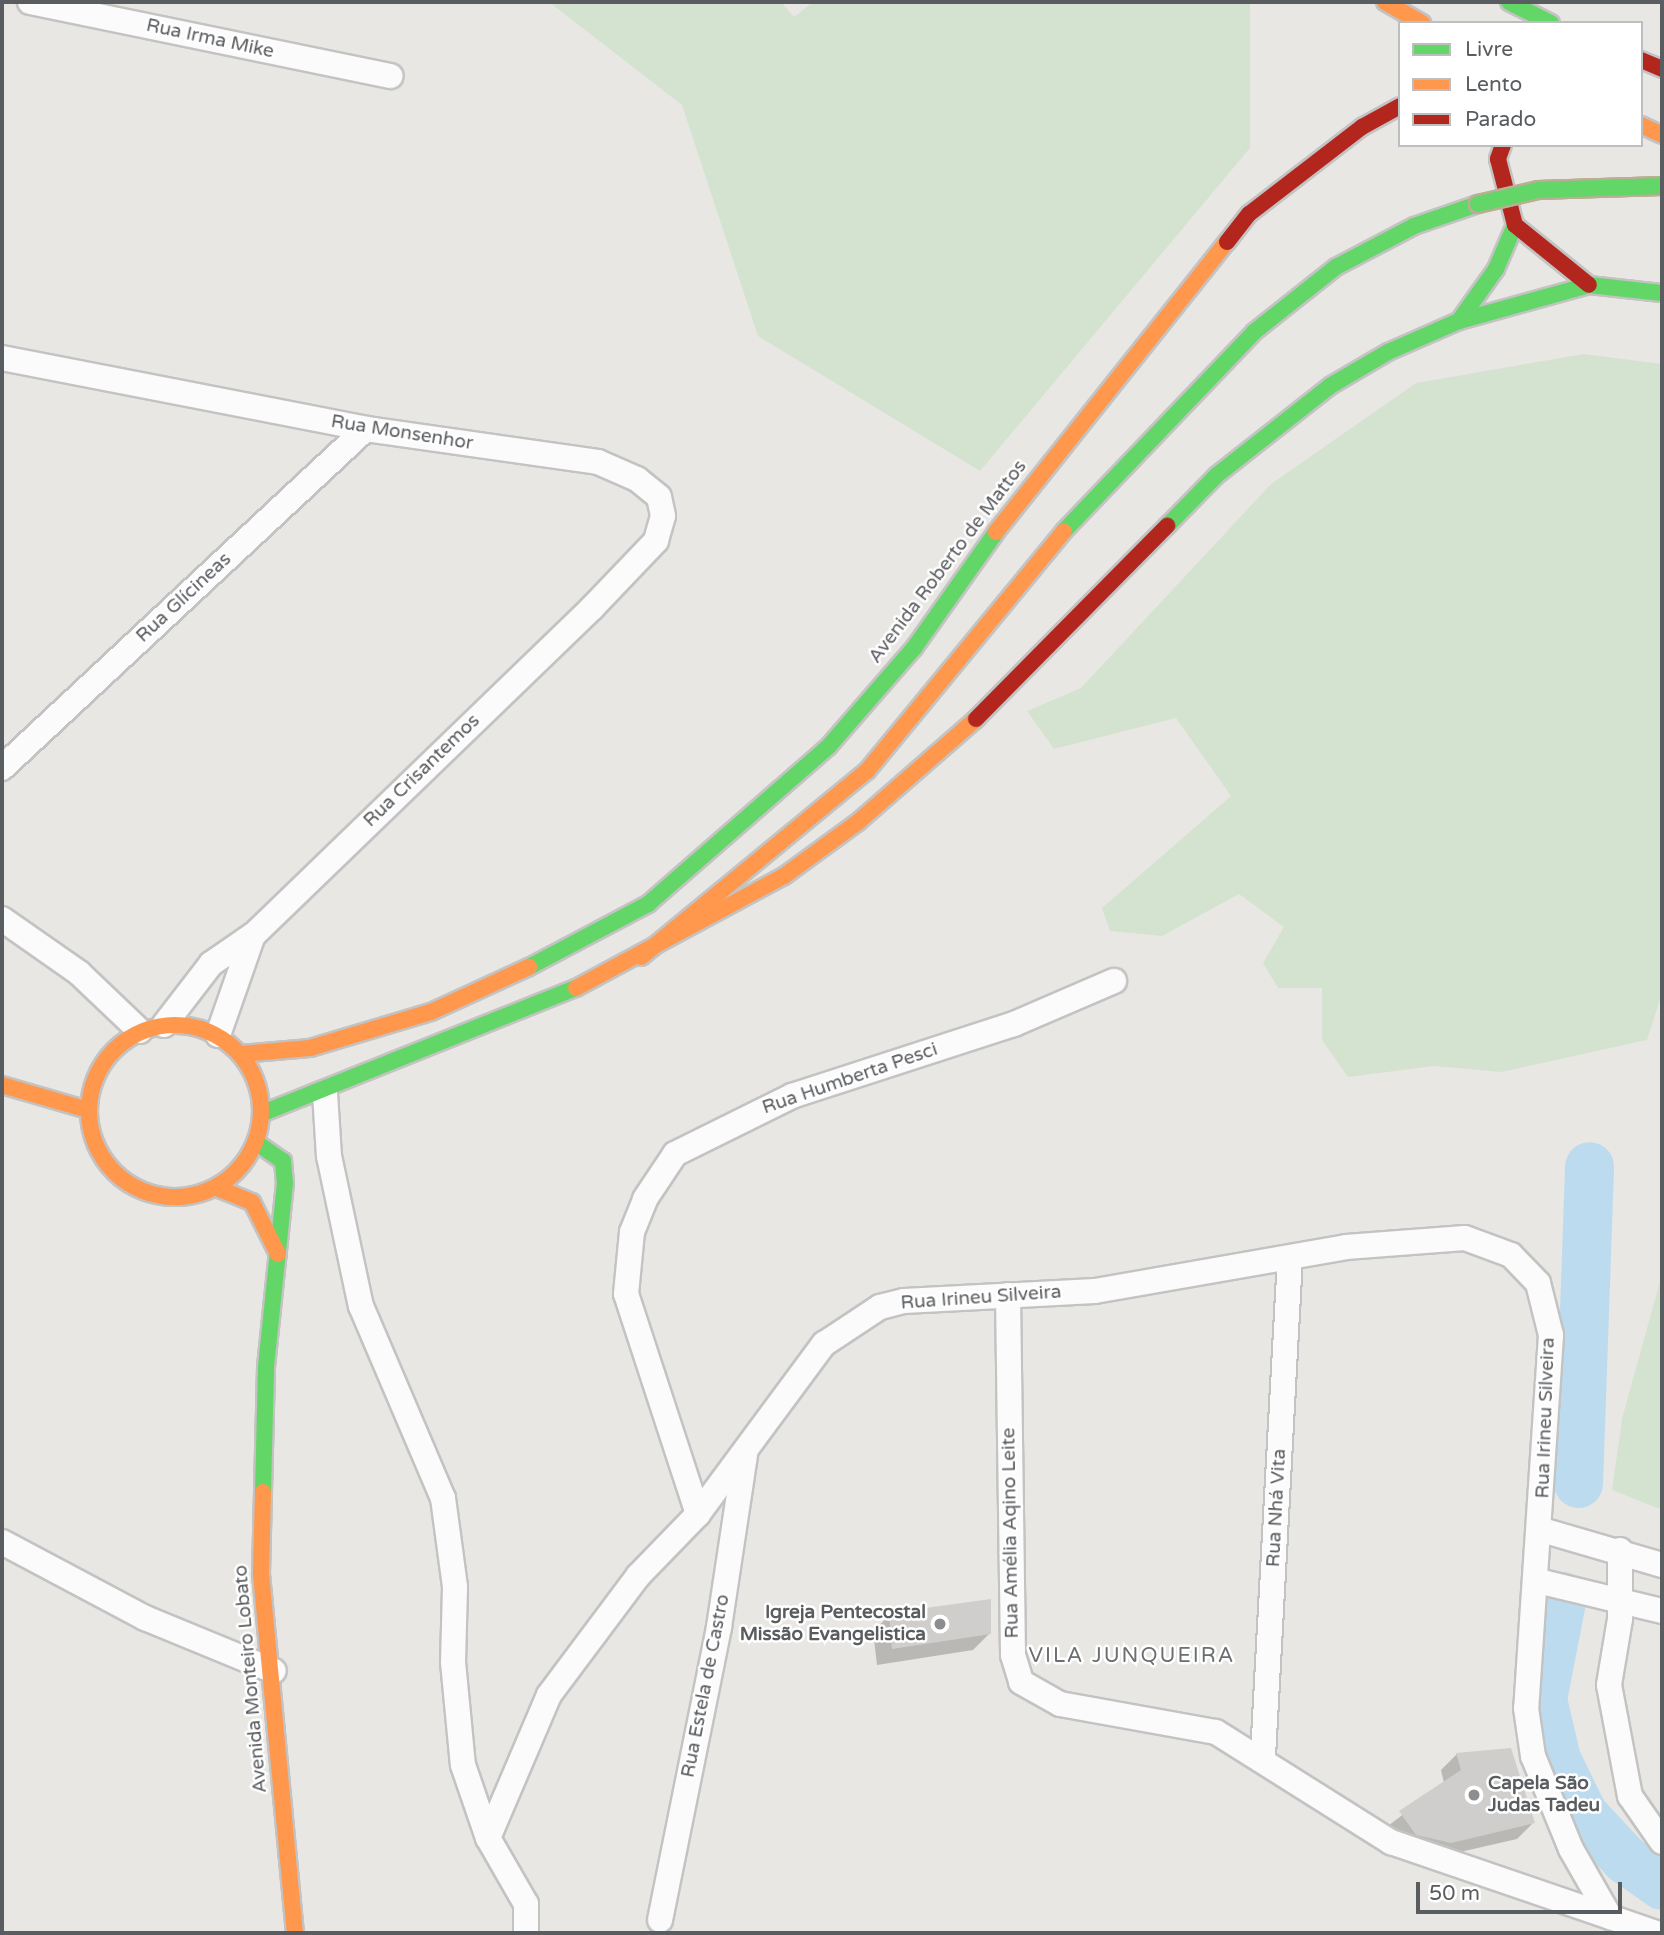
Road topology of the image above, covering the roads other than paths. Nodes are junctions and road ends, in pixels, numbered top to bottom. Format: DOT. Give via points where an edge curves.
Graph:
graph roads {
  1 [pos="30,2"];
  2 [pos="1385,2"];
  3 [pos="1509,2"];
  4 [pos="89,8"];
  5 [pos="1418,21"];
  6 [pos="1547,21"];
  7 [pos="1662,44"];
  8 [pos="1643,59"];
  9 [pos="1643,60"];
  10 [pos="1662,69"];
  11 [pos="390,75"];
  12 [pos="1398,107"];
  13 [pos="1643,126"];
  14 [pos="1662,135"];
  15 [pos="1500,152"];
  16 [pos="1662,186"];
  17 [pos="1515,225"];
  18 [pos="1589,285"];
  19 [pos="1662,293"];
  20 [pos="1459,321"];
  21 [pos="2,358"];
  22 [pos="366,429"];
  23 [pos="592,608"];
  24 [pos="2,768"];
  25 [pos="2,919"];
  26 [pos="253,935"];
  27 [pos="641,957"];
  28 [pos="1114,981"];
  29 [pos="164,1025"];
  30 [pos="140,1031"];
  31 [pos="218,1035"];
  32 [pos="241,1054"];
  33 [pos="2,1085"];
  34 [pos="325,1093"];
  35 [pos="88,1110"];
  36 [pos="263,1113"];
  37 [pos="257,1143"];
  38 [pos="217,1188"];
  39 [pos="278,1254"];
  40 [pos="1290,1259"];
  41 [pos="1008,1295"];
  42 [pos="746,1451"];
  43 [pos="698,1514"];
  44 [pos="1542,1530"];
  45 [pos="2,1542"];
  46 [pos="1620,1550"];
  47 [pos="1662,1565"];
  48 [pos="1538,1581"];
  49 [pos="1620,1598"];
  50 [pos="1662,1611"];
  51 [pos="274,1671"];
  52 [pos="1263,1756"];
  53 [pos="488,1838"];
  54 [pos="1662,1842"];
  55 [pos="1610,1917"];
  56 [pos="660,1920"];
  57 [pos="296,1933"];
  58 [pos="526,1933"];
  59 [pos="1656,1933"];
  1 -- 4 [label="street, Rua Irma Mike"];
  2 -- 5 [label="main road"];
  3 -- 6 [label="main road"];
  4 -- 11 [label="street, Rua Irma Mike"];
  7 -- 8 [label="main road"];
  9 -- 10 [label="main road"];
  12 -- 32 [label="main road, Avenida Roberto de Mattos" via="1362,127 1250,214 1072,433 914,649 829,746 648,904 572,948 431,1012 310,1048"];
  13 -- 14 [label="main road"];
  15 -- 17 [label="main road"];
  16 -- 27 [label="main road, bridge" via="1538,190 1478,204 1414,226 1336,267 1254,332 1055,541 867,771"];
  17 -- 18 [label="main road"];
  17 -- 20 [label="main road" via="1506,252"];
  18 -- 19 [label="main road"];
  18 -- 20 [label="main road"];
  20 -- 27 [label="main road" via="1330,386 1217,475 1014,685 858,822 784,876"];
  21 -- 22 [label="street, Rua Monsenhor"];
  22 -- 23 [label="street, Rua Monsenhor" via="598,462 637,479 659,497 663,516 656,541"];
  22 -- 24 [label="street, Rua Glícineas"];
  23 -- 26 [label="street, Rua Crisantemos"];
  25 -- 30 [label="street" via="79,973"];
  26 -- 29 [label="street, Rua Crisantemos" via="211,964"];
  26 -- 31 [label="street, Rua Crisantemos"];
  27 -- 34 [label="main road"];
  28 -- 43 [label="street, Rua Humberta Pesci" via="1014,1024 792,1096 675,1154 645,1199 632,1232 626,1294"];
  29 -- 30 [label="main road"];
  29 -- 31 [label="main road"];
  30 -- 35 [label="main road" via="113,1050 94,1078"];
  31 -- 32 [label="main road"];
  32 -- 36 [label="main road"];
  33 -- 35 [label="main road"];
  34 -- 36 [label="main road"];
  34 -- 53 [label="street" via="329,1156 361,1306 443,1498 455,1587 453,1662 463,1765"];
  35 -- 38 [label="main road" via="93,1140 107,1167 130,1186 159,1197 189,1198"];
  36 -- 37 [label="main road"];
  37 -- 38 [label="main road"];
  37 -- 39 [label="main road, Avenida Monteiro Lobato" via="283,1161"];
  38 -- 39 [label="main road" via="253,1202"];
  39 -- 51 [label="main road, Avenida Monteiro Lobato" via="266,1368 261,1574"];
  40 -- 41 [label="street, Rua Irineu Silveira" via="1096,1291"];
  40 -- 44 [label="street, Rua Irineu Silveira" via="1398,1240 1465,1238 1511,1255 1538,1283 1551,1335"];
  40 -- 52 [label="street, Rua Nhá Vita"];
  41 -- 42 [label="street, Rua Irineu Silveira" via="904,1301 870,1313 802,1367"];
  41 -- 52 [label="street, Rua Amélia Aqino Leite" via="1013,1655 1021,1682 1059,1704 1216,1732"];
  42 -- 43 [label="street, Rua Irineu Silveira"];
  42 -- 56 [label="street, Rua Estela de Castro" via="719,1627"];
  43 -- 53 [label="street, Rua Irineu Silveira" via="638,1576 549,1695"];
  44 -- 46 [label="street"];
  44 -- 48 [label="street, Rua Irineu Silveira"];
  45 -- 51 [label="street" via="145,1618"];
  46 -- 47 [label="street"];
  46 -- 49 [label="street"];
  48 -- 49 [label="street"];
  48 -- 55 [label="street, Rua Irineu Silveira" via="1526,1708 1533,1756 1571,1849"];
  49 -- 50 [label="street"];
  49 -- 54 [label="street" via="1609,1685 1619,1753 1630,1796"];
  51 -- 57 [label="main road, Avenida Monteiro Lobato"];
  52 -- 55 [label="street, Rua Amélia Aqino Leite" via="1391,1842"];
  53 -- 58 [label="street" via="526,1904"];
  55 -- 59 [label="street, Rua Amélia Aqino Leite"];
}
